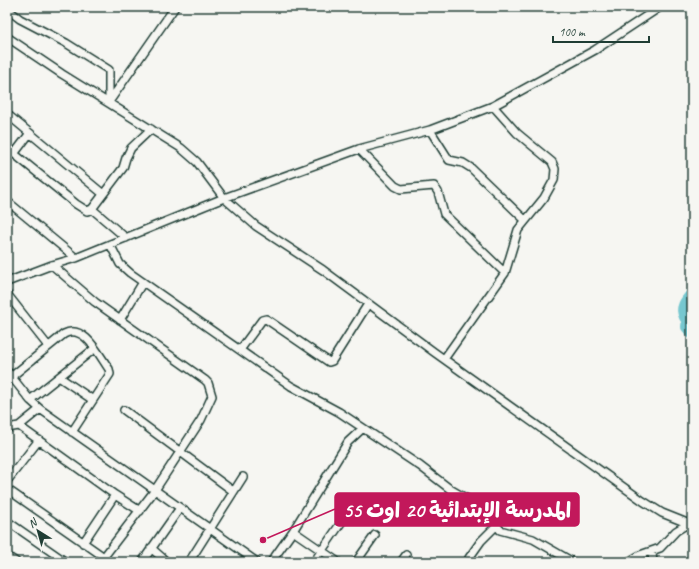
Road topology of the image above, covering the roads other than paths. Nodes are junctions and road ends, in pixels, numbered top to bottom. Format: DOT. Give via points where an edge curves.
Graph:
graph roads {
  1 [pos="175,7"];
  2 [pos="660,7"];
  3 [pos="7,9"];
  4 [pos="7,37"];
  5 [pos="109,102"];
  6 [pos="493,106"];
  7 [pos="7,114"];
  8 [pos="151,129"];
  9 [pos="430,130"];
  10 [pos="30,133"];
  11 [pos="7,148"];
  12 [pos="359,149"];
  13 [pos="14,154"];
  14 [pos="102,193"];
  15 [pos="224,198"];
  16 [pos="7,201"];
  17 [pos="92,209"];
  18 [pos="525,220"];
  19 [pos="126,238"];
  20 [pos="110,244"];
  21 [pos="76,258"];
  22 [pos="52,265"];
  23 [pos="505,273"];
  24 [pos="7,282"];
  25 [pos="143,282"];
  26 [pos="7,294"];
  27 [pos="368,304"];
  28 [pos="120,320"];
  29 [pos="48,346"];
  30 [pos="94,348"];
  31 [pos="240,350"];
  32 [pos="444,359"];
  33 [pos="9,374"];
  34 [pos="59,376"];
  35 [pos="30,400"];
  36 [pos="93,400"];
  37 [pos="40,410"];
  38 [pos="124,410"];
  39 [pos="19,426"];
  40 [pos="7,428"];
  41 [pos="363,428"];
  42 [pos="72,432"];
  43 [pos="39,440"];
  44 [pos="180,452"];
  45 [pos="243,477"];
  46 [pos="7,481"];
  47 [pos="7,489"];
  48 [pos="155,490"];
  49 [pos="233,491"];
  50 [pos="115,496"];
  51 [pos="180,508"];
  52 [pos="140,511"];
  53 [pos="345,517"];
  54 [pos="7,521"];
  55 [pos="690,524"];
  56 [pos="496,526"];
  57 [pos="210,530"];
  58 [pos="292,531"];
  59 [pos="375,535"];
  60 [pos="83,543"];
  61 [pos="151,548"];
  62 [pos="322,552"];
  63 [pos="652,552"];
  64 [pos="406,555"];
  65 [pos="7,556"];
  66 [pos="102,559"];
  67 [pos="16,562"];
  68 [pos="66,562"];
  69 [pos="142,562"];
  70 [pos="167,562"];
  71 [pos="189,562"];
  72 [pos="257,562"];
  73 [pos="271,562"];
  74 [pos="314,562"];
  75 [pos="338,562"];
  76 [pos="356,562"];
  77 [pos="401,562"];
  78 [pos="471,562"];
  79 [pos="573,562"];
  80 [pos="628,562"];
  81 [pos="653,562"];
  1 -- 5 [label="street"];
  2 -- 6 [label="street" via="595,50"];
  3 -- 5 [label="street" via="109,70"];
  4 -- 5 [label="street"];
  5 -- 8 [label="street"];
  6 -- 9 [label="street"];
  6 -- 18 [label="street" via="517,133 547,157 555,169 552,186"];
  7 -- 10 [label="street"];
  8 -- 14 [label="street" via="131,148 123,168"];
  8 -- 15 [label="street" via="181,148 197,162"];
  9 -- 12 [label="street"];
  9 -- 18 [label="street" via="449,160 471,168"];
  10 -- 13 [label="street"];
  10 -- 14 [label="street"];
  11 -- 13 [label="street"];
  12 -- 15 [label="street"];
  12 -- 23 [label="street" via="401,189 434,186 444,214"];
  13 -- 17 [label="street" via="85,211"];
  14 -- 17 [label="street"];
  15 -- 19 [label="street"];
  15 -- 27 [label="street" via="256,226 323,270"];
  16 -- 21 [label="street"];
  17 -- 19 [label="street"];
  18 -- 23 [label="street" via="518,230"];
  19 -- 20 [label="street"];
  20 -- 21 [label="street"];
  20 -- 25 [label="street" via="120,264"];
  21 -- 22 [label="street"];
  22 -- 24 [label="street"];
  22 -- 28 [label="street"];
  23 -- 32 [label="street"];
  25 -- 28 [label="street"];
  25 -- 31 [label="street"];
  26 -- 29 [label="street"];
  27 -- 31 [label="street" via="332,361 329,362 266,319 262,320"];
  27 -- 32 [label="street"];
  28 -- 44 [label="street" via="208,383 212,396 209,404"];
  29 -- 30 [label="street" via="70,331 84,336"];
  29 -- 33 [label="street"];
  30 -- 34 [label="street"];
  30 -- 36 [label="street" via="110,371 108,379"];
  31 -- 41 [label="street" via="291,386"];
  32 -- 55 [label="street" via="643,501 662,513"];
  33 -- 35 [label="street"];
  34 -- 35 [label="street"];
  34 -- 36 [label="street"];
  35 -- 37 [label="street"];
  36 -- 42 [label="street"];
  37 -- 39 [label="street"];
  37 -- 42 [label="street"];
  38 -- 44 [label="street"];
  39 -- 40 [label="street"];
  39 -- 43 [label="street"];
  41 -- 56 [label="street" via="450,489 488,511"];
  41 -- 58 [label="street" via="348,442"];
  42 -- 48 [label="street"];
  43 -- 46 [label="street"];
  43 -- 50 [label="street"];
  44 -- 48 [label="street"];
  44 -- 49 [label="street"];
  45 -- 49 [label="street"];
  47 -- 60 [label="street"];
  48 -- 51 [label="street"];
  48 -- 52 [label="street"];
  49 -- 57 [label="street"];
  50 -- 52 [label="street"];
  50 -- 60 [label="street"];
  51 -- 57 [label="street"];
  51 -- 61 [label="street"];
  52 -- 66 [label="street"];
  53 -- 62 [label="street"];
  54 -- 68 [label="street"];
  55 -- 63 [label="street" via="676,531 660,548"];
  56 -- 78 [label="street" via="472,552 469,558"];
  56 -- 79 [label="street" via="506,533 533,539"];
  57 -- 71 [label="street"];
  57 -- 72 [label="street"];
  58 -- 62 [label="street"];
  58 -- 73 [label="street"];
  59 -- 76 [label="street"];
  60 -- 66 [label="street"];
  61 -- 69 [label="street"];
  61 -- 70 [label="street"];
  62 -- 74 [label="street"];
  62 -- 75 [label="street"];
  63 -- 80 [label="street"];
  63 -- 81 [label="street"];
  64 -- 77 [label="street"];
  65 -- 67 [label="street"];
}
